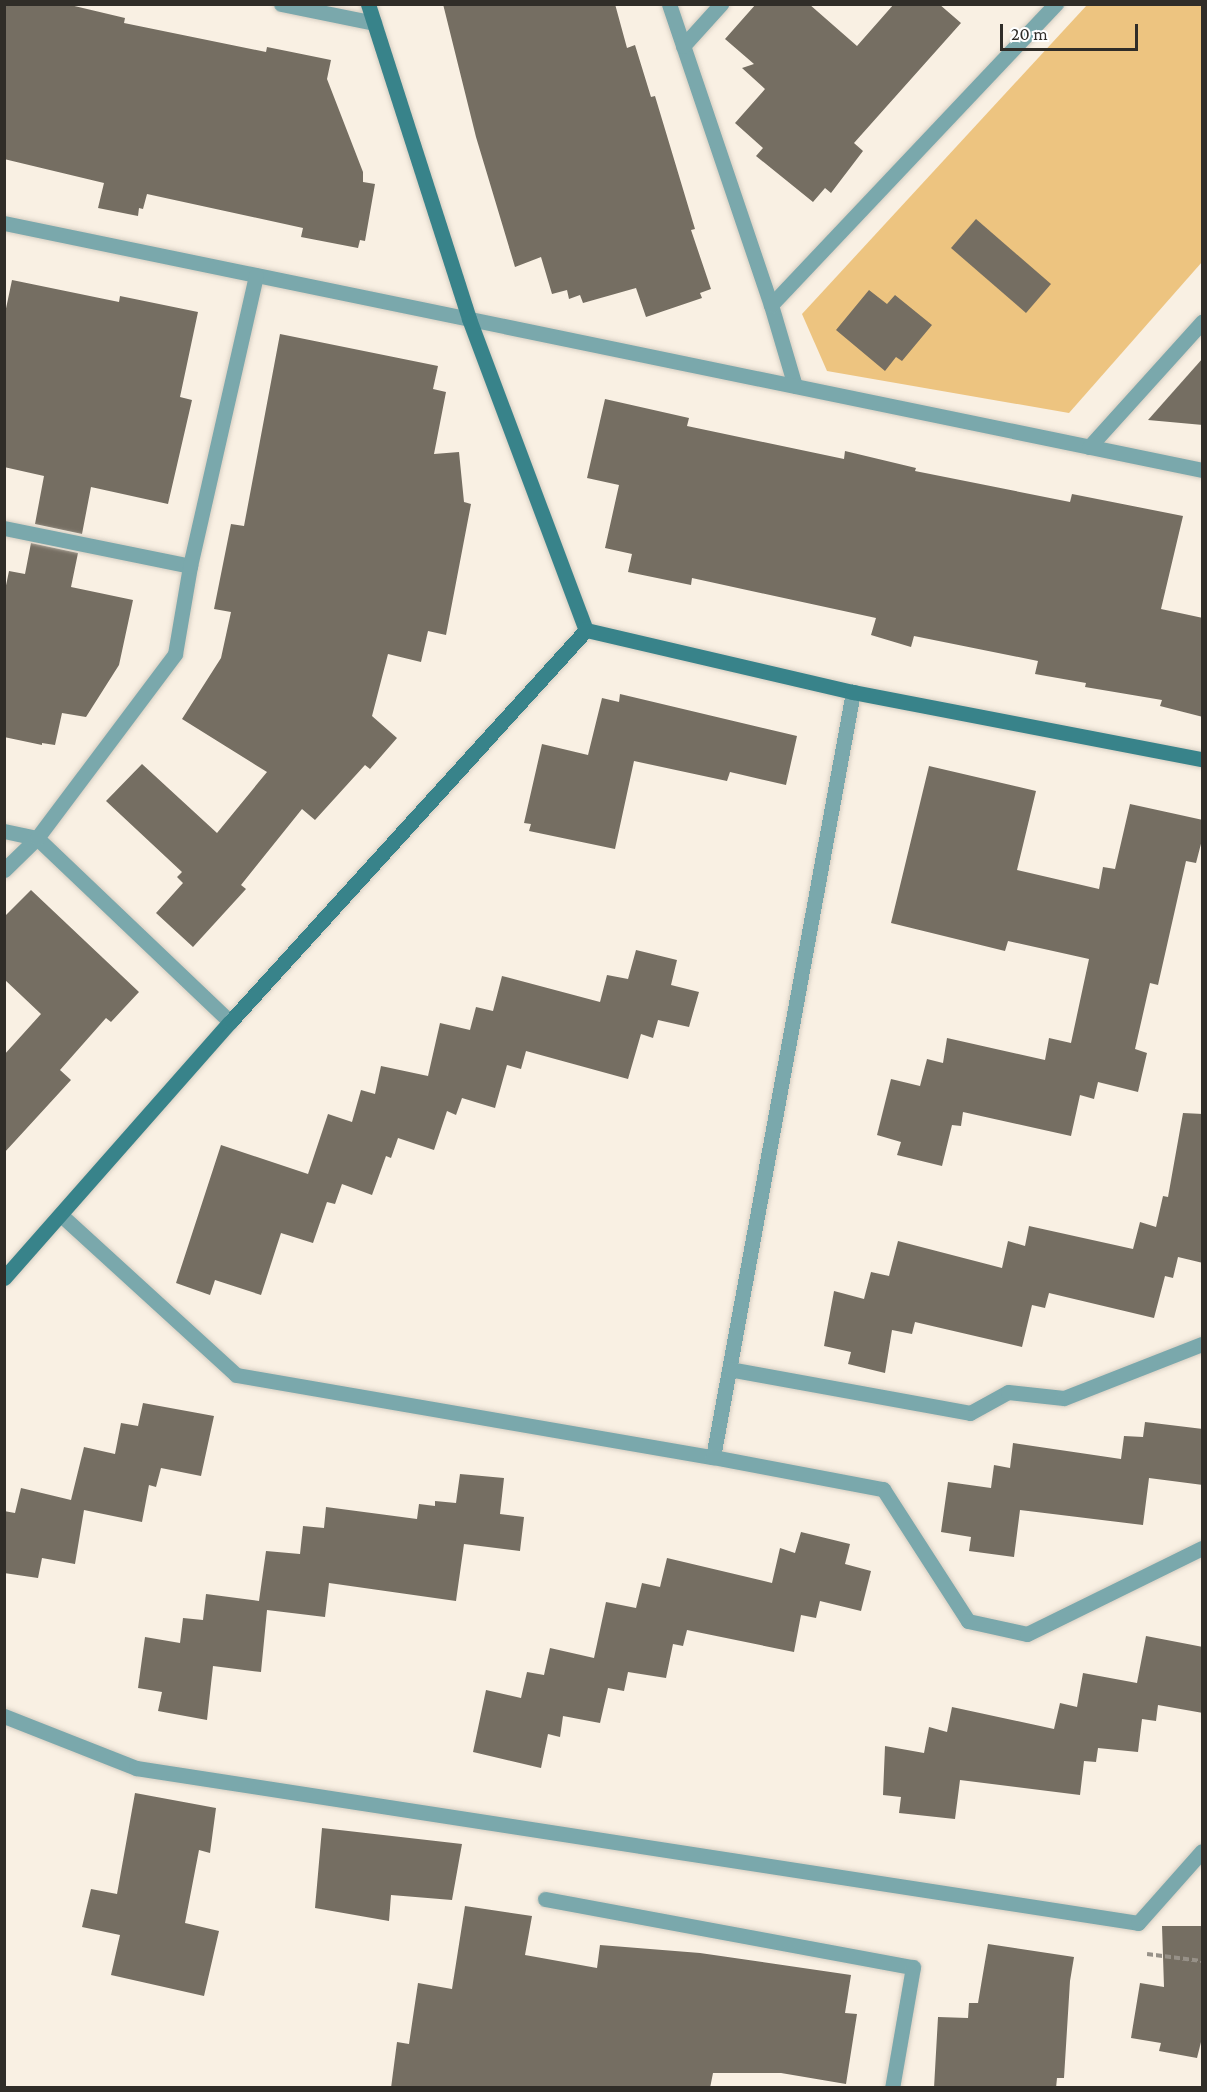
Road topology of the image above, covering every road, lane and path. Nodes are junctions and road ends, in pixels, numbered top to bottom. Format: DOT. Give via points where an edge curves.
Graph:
graph roads {
  1 [pos="281,4"];
  2 [pos="368,4"];
  3 [pos="669,4"];
  4 [pos="721,4"];
  5 [pos="1056,4"];
  6 [pos="374,23"];
  7 [pos="683,46"];
  8 [pos="4,223"];
  9 [pos="256,275"];
  10 [pos="771,305"];
  11 [pos="469,319"];
  12 [pos="1203,322"];
  13 [pos="795,386"];
  14 [pos="1089,447"];
  15 [pos="1203,470"];
  16 [pos="4,528"];
  17 [pos="190,566"];
  18 [pos="586,630"];
  19 [pos="853,692"];
  20 [pos="1203,759"];
  21 [pos="4,831"];
  22 [pos="37,838"];
  23 [pos="4,870"];
  24 [pos="230,1022"];
  25 [pos="61,1215"];
  26 [pos="4,1278"];
  27 [pos="1203,1344"];
  28 [pos="729,1369"];
  29 [pos="713,1457"];
  30 [pos="1203,1548"];
  31 [pos="4,1716"];
  32 [pos="1203,1851"];
  33 [pos="545,1899"];
  34 [pos="892,2088"];
  1 -- 6 [label="street"];
  2 -- 6 [label="street"];
  3 -- 7 [label="street"];
  4 -- 7 [label="street"];
  5 -- 10 [label="street"];
  6 -- 11 [label="street"];
  7 -- 10 [label="street"];
  8 -- 9 [label="street"];
  9 -- 11 [label="street"];
  9 -- 17 [label="street"];
  10 -- 13 [label="street"];
  11 -- 13 [label="street"];
  11 -- 18 [label="street"];
  12 -- 14 [label="street"];
  13 -- 14 [label="street"];
  14 -- 15 [label="street"];
  16 -- 17 [label="street"];
  17 -- 22 [label="street" via="175,654"];
  18 -- 19 [label="street"];
  18 -- 24 [label="street"];
  19 -- 20 [label="street"];
  19 -- 28 [label="street"];
  21 -- 22 [label="street"];
  22 -- 23 [label="street"];
  22 -- 24 [label="street"];
  24 -- 25 [label="street"];
  25 -- 26 [label="street"];
  25 -- 29 [label="street" via="236,1375"];
  27 -- 28 [label="street" via="1064,1398 1008,1392 970,1413"];
  28 -- 29 [label="street"];
  29 -- 30 [label="street" via="883,1489 968,1621 1027,1634"];
  31 -- 32 [label="street" via="136,1768 1138,1923"];
  33 -- 34 [label="street" via="913,1967"];
}
